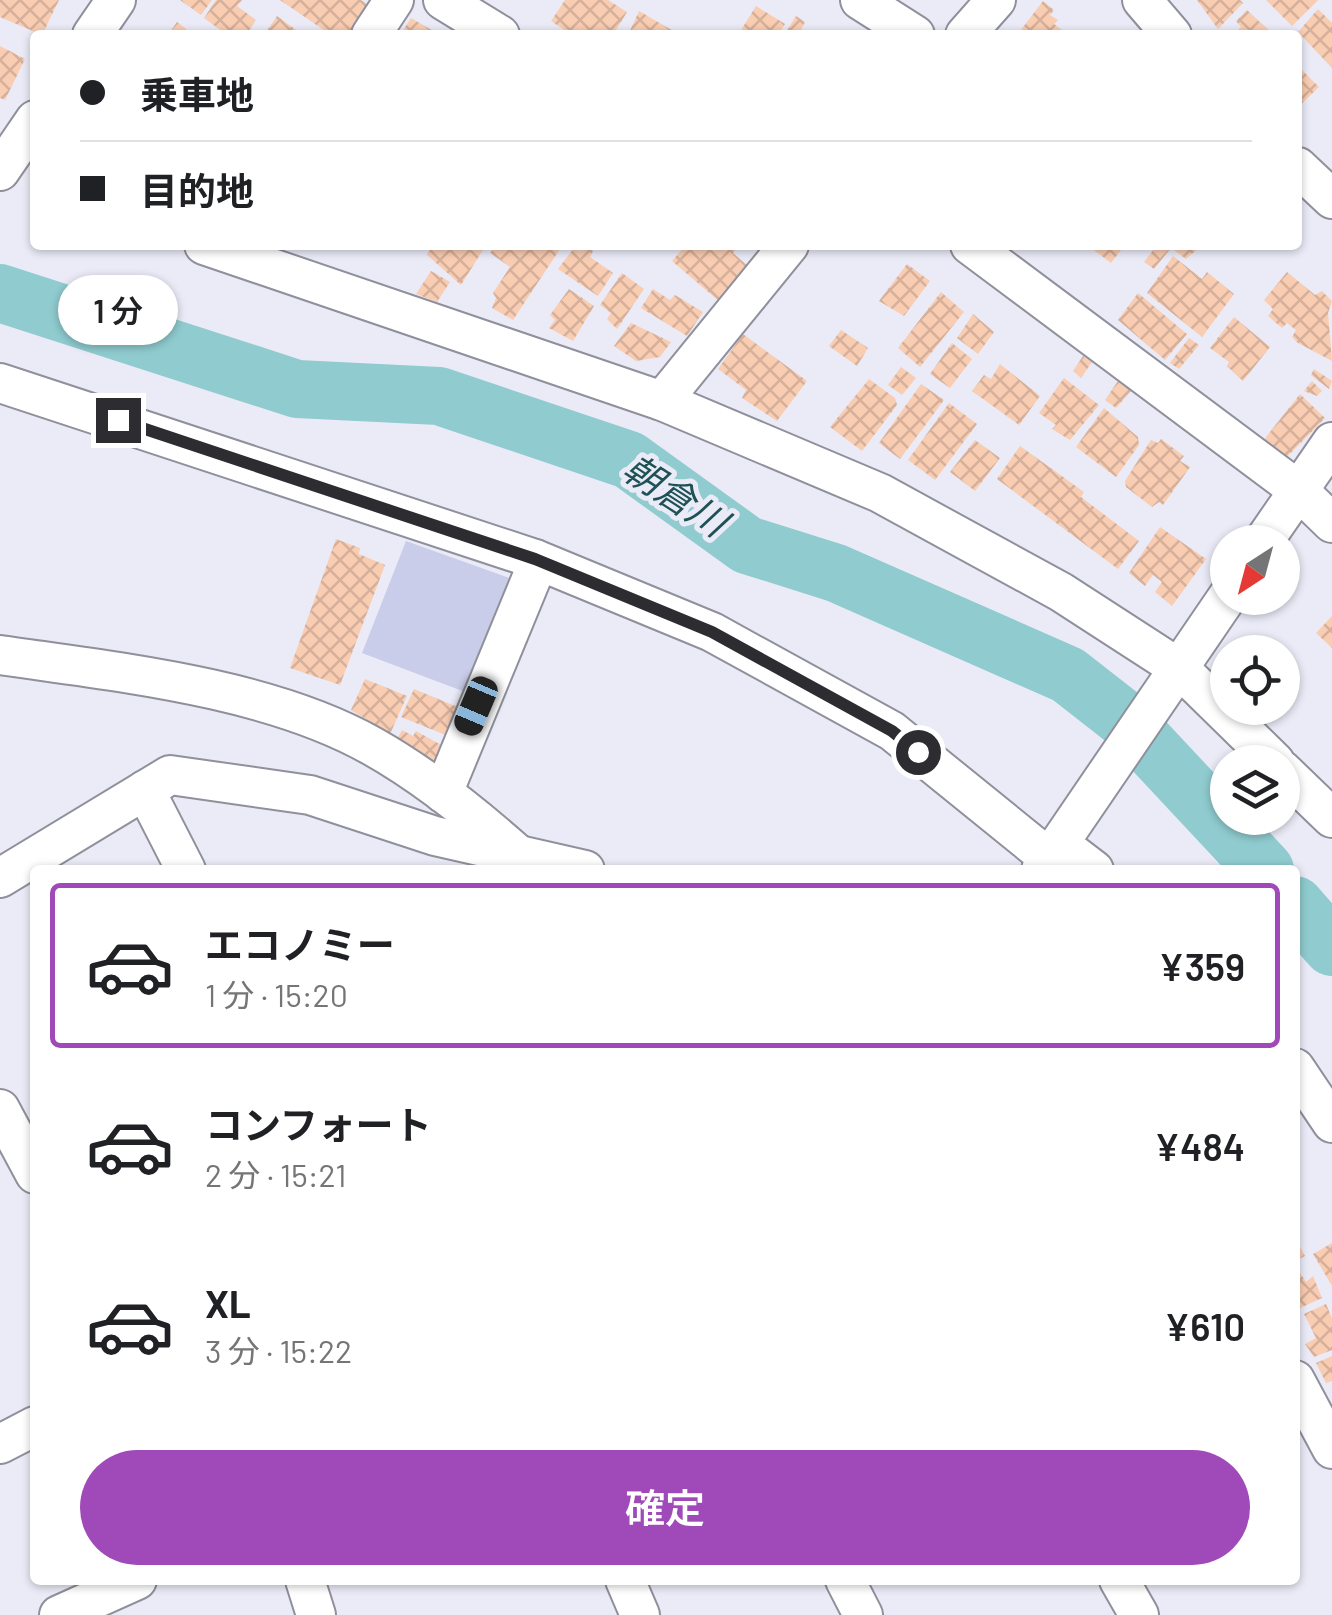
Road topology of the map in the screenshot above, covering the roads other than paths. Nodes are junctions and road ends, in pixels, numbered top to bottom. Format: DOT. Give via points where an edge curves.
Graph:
graph roads {
  1 [pos="116,0"];
  2 [pos="394,0"];
  3 [pos="444,0"];
  4 [pos="860,0"];
  5 [pos="996,0"];
  6 [pos="1142,0"];
  7 [pos="95,30"];
  8 [pos="374,30"];
  9 [pos="492,30"];
  10 [pos="907,30"];
  11 [pos="969,30"];
  12 [pos="1168,30"];
  13 [pos="30,130"];
  14 [pos="10,169"];
  15 [pos="1302,171"];
  16 [pos="1332,199"];
  17 [pos="226,250"];
  18 [pos="786,250"];
  19 [pos="977,250"];
  20 [pos="0,383"];
  21 [pos="662,401"];
  22 [pos="1332,442"];
  23 [pos="1298,490"];
  24 [pos="1332,523"];
  25 [pos="1274,525"];
  26 [pos="535,559"];
  27 [pos="1215,615"];
  28 [pos="0,655"];
  29 [pos="1172,679"];
  30 [pos="1254,745"];
  31 [pos="1300,787"];
  32 [pos="145,790"];
  33 [pos="443,794"];
  34 [pos="1332,818"];
  35 [pos="435,836"];
  36 [pos="1056,850"];
  37 [pos="520,856"];
  38 [pos="183,865"];
  39 [pos="450,865"];
  40 [pos="562,865"];
  41 [pos="1084,865"];
  42 [pos="0,878"];
  43 [pos="1300,1075"];
  44 [pos="0,1109"];
  45 [pos="1332,1122"];
  46 [pos="30,1165"];
  47 [pos="1300,1389"];
  48 [pos="30,1429"];
  49 [pos="0,1444"];
  50 [pos="1332,1448"];
  51 [pos="127,1585"];
  52 [pos="307,1585"];
  53 [pos="627,1585"];
  54 [pos="848,1585"];
  55 [pos="1122,1585"];
  56 [pos="59,1615"];
  57 [pos="316,1615"];
  58 [pos="640,1615"];
  59 [pos="863,1615"];
  60 [pos="1138,1615"];
  1 -- 7 [label="street"];
  2 -- 8 [label="street"];
  3 -- 9 [label="street"];
  4 -- 10 [label="street"];
  5 -- 11 [label="street"];
  6 -- 12 [label="street"];
  13 -- 14 [label="street"];
  15 -- 16 [label="street"];
  17 -- 21 [label="street"];
  18 -- 21 [label="street"];
  19 -- 23 [label="street"];
  20 -- 26 [label="street"];
  21 -- 29 [label="street" via="880,493 1061,592"];
  22 -- 23 [label="street"];
  23 -- 24 [label="street"];
  23 -- 25 [label="street"];
  26 -- 33 [label="street"];
  26 -- 36 [label="street" via="712,632 892,731"];
  27 -- 29 [label="street"];
  28 -- 33 [label="street" via="144,676 266,704 370,745"];
  29 -- 30 [label="street"];
  29 -- 36 [label="street"];
  31 -- 34 [label="street"];
  32 -- 35 [label="street" via="170,775 310,795"];
  32 -- 38 [label="street"];
  32 -- 42 [label="street"];
  33 -- 37 [label="street"];
  35 -- 37 [label="street"];
  35 -- 39 [label="street"];
  36 -- 41 [label="street"];
  37 -- 40 [label="street"];
  43 -- 45 [label="street"];
  44 -- 46 [label="street"];
  47 -- 50 [label="street"];
  48 -- 49 [label="street"];
  51 -- 56 [label="street"];
  52 -- 57 [label="street"];
  53 -- 58 [label="street"];
  54 -- 59 [label="street"];
  55 -- 60 [label="street"];
}
